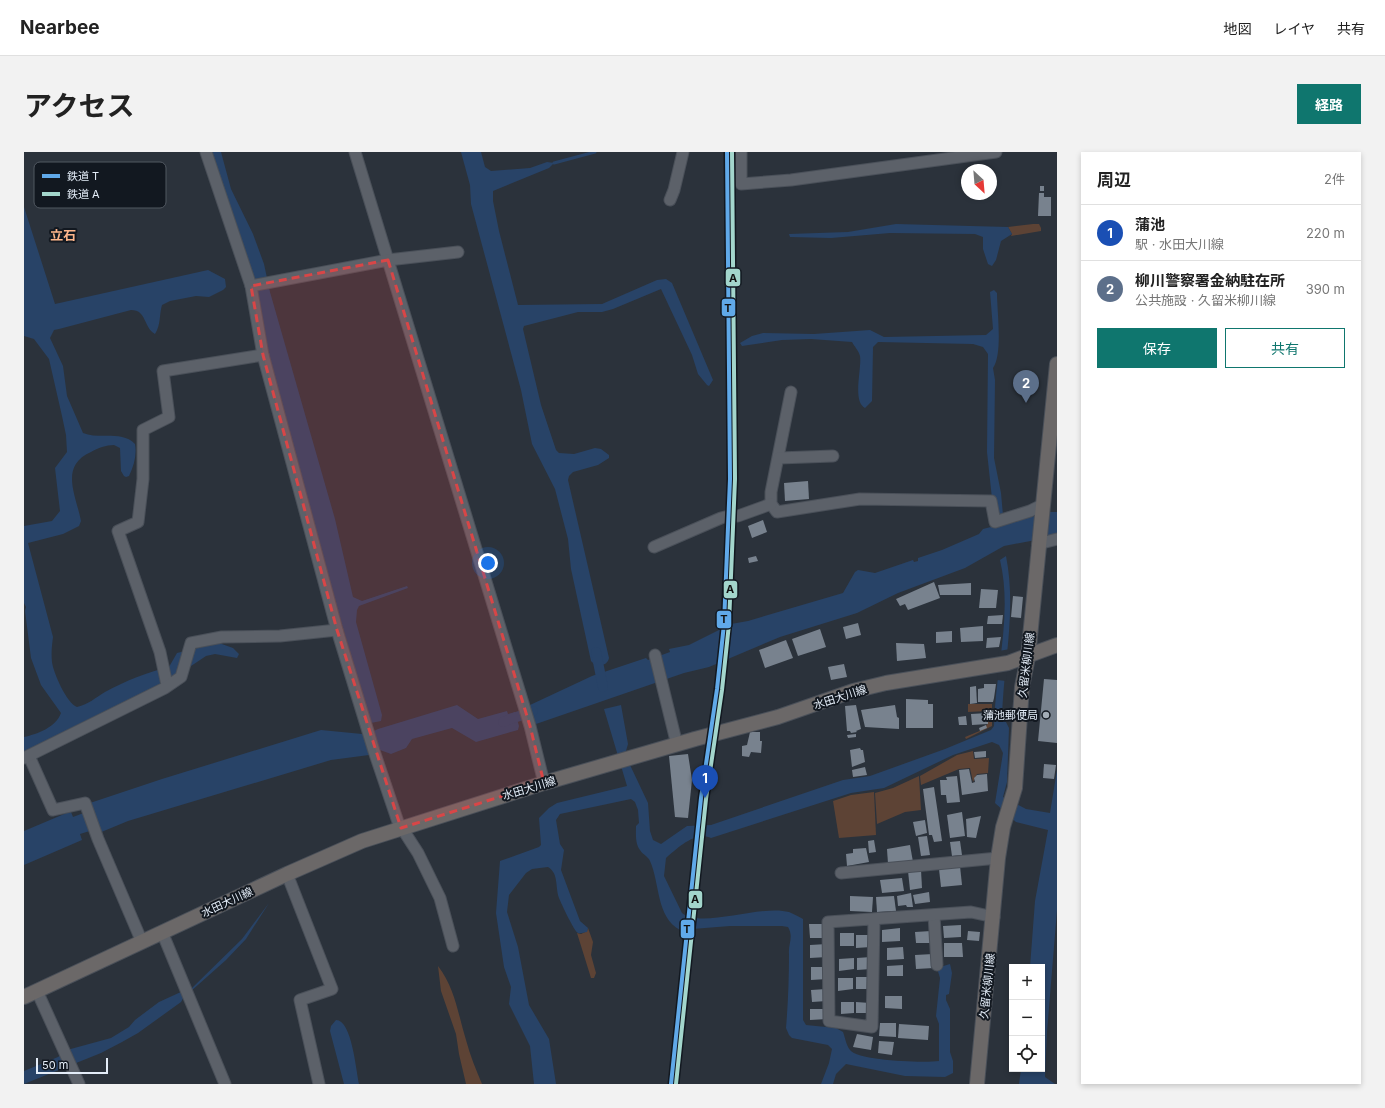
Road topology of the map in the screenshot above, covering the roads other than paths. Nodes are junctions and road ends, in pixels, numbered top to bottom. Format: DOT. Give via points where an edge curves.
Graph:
graph roads {
  1 [pos="206,152"];
  2 [pos="355,152"];
  3 [pos="683,152"];
  4 [pos="741,152"];
  5 [pos="996,152"];
  6 [pos="670,200"];
  7 [pos="458,252"];
  8 [pos="388,260"];
  9 [pos="251,286"];
  10 [pos="263,355"];
  11 [pos="1057,364"];
  12 [pos="791,392"];
  13 [pos="833,456"];
  14 [pos="779,458"];
  15 [pos="771,504"];
  16 [pos="1042,508"];
  17 [pos="1057,539"];
  18 [pos="1038,543"];
  19 [pos="654,548"];
  20 [pos="337,630"];
  21 [pos="1057,645"];
  22 [pos="655,655"];
  23 [pos="1028,657"];
  24 [pos="167,685"];
  25 [pos="677,744"];
  26 [pos="26,757"];
  27 [pos="544,783"];
  28 [pos="401,828"];
  29 [pos="998,858"];
  30 [pos="841,873"];
  31 [pos="287,874"];
  32 [pos="934,915"];
  33 [pos="994,917"];
  34 [pos="874,919"];
  35 [pos="162,932"];
  36 [pos="142,942"];
  37 [pos="453,946"];
  38 [pos="936,965"];
  39 [pos="37,991"];
  40 [pos="24,997"];
  41 [pos="79,1084"];
  42 [pos="226,1084"];
  43 [pos="319,1084"];
  44 [pos="977,1084"];
  1 -- 9 [label="street"];
  2 -- 8 [label="street"];
  3 -- 6 [label="street"];
  4 -- 5 [label="street" via="741,184 791,180"];
  7 -- 8 [label="street"];
  8 -- 9 [label="street"];
  8 -- 27 [label="street" via="530,726"];
  9 -- 10 [label="street"];
  10 -- 20 [label="street"];
  10 -- 24 [label="street" via="163,371 169,417 143,430 143,479 138,522 118,531 160,652"];
  11 -- 16 [label="main road, 久留米柳川線"];
  12 -- 14 [label="street"];
  13 -- 14 [label="street"];
  14 -- 15 [label="street" via="771,492"];
  15 -- 16 [label="street" via="777,512 860,499 991,501 995,522"];
  15 -- 19 [label="street" via="738,516 721,518"];
  16 -- 18 [label="main road, 久留米柳川線"];
  17 -- 18 [label="street"];
  18 -- 23 [label="main road, 久留米柳川線"];
  20 -- 24 [label="street" via="280,636 222,637 191,643 181,678"];
  20 -- 28 [label="street" via="374,751"];
  21 -- 23 [label="main road, 水田大川線"];
  22 -- 25 [label="street"];
  23 -- 25 [label="main road, 水田大川線" via="1003,664 886,683 853,691 778,717"];
  23 -- 29 [label="main road, 久留米柳川線" via="1022,687 1015,788 1005,820"];
  24 -- 26 [label="street"];
  25 -- 27 [label="main road, 水田大川線"];
  26 -- 36 [label="street" via="53,810 85,803"];
  27 -- 28 [label="main road, 水田大川線"];
  28 -- 31 [label="main road, 水田大川線" via="362,841"];
  28 -- 37 [label="street" via="418,853 437,892"];
  29 -- 30 [label="street"];
  29 -- 33 [label="main road, 久留米柳川線"];
  31 -- 35 [label="main road, 水田大川線"];
  31 -- 43 [label="street" via="332,989 300,1000"];
  32 -- 33 [label="street" via="971,912"];
  32 -- 34 [label="street"];
  32 -- 38 [label="street"];
  33 -- 44 [label="main road, 久留米柳川線"];
  34 -- 34 [label="street" via="828,922 829,1021 872,1027"];
  35 -- 36 [label="main road, 水田大川線"];
  35 -- 42 [label="street"];
  36 -- 39 [label="main road, 水田大川線"];
  39 -- 40 [label="main road, 水田大川線"];
  39 -- 41 [label="street"];
}
